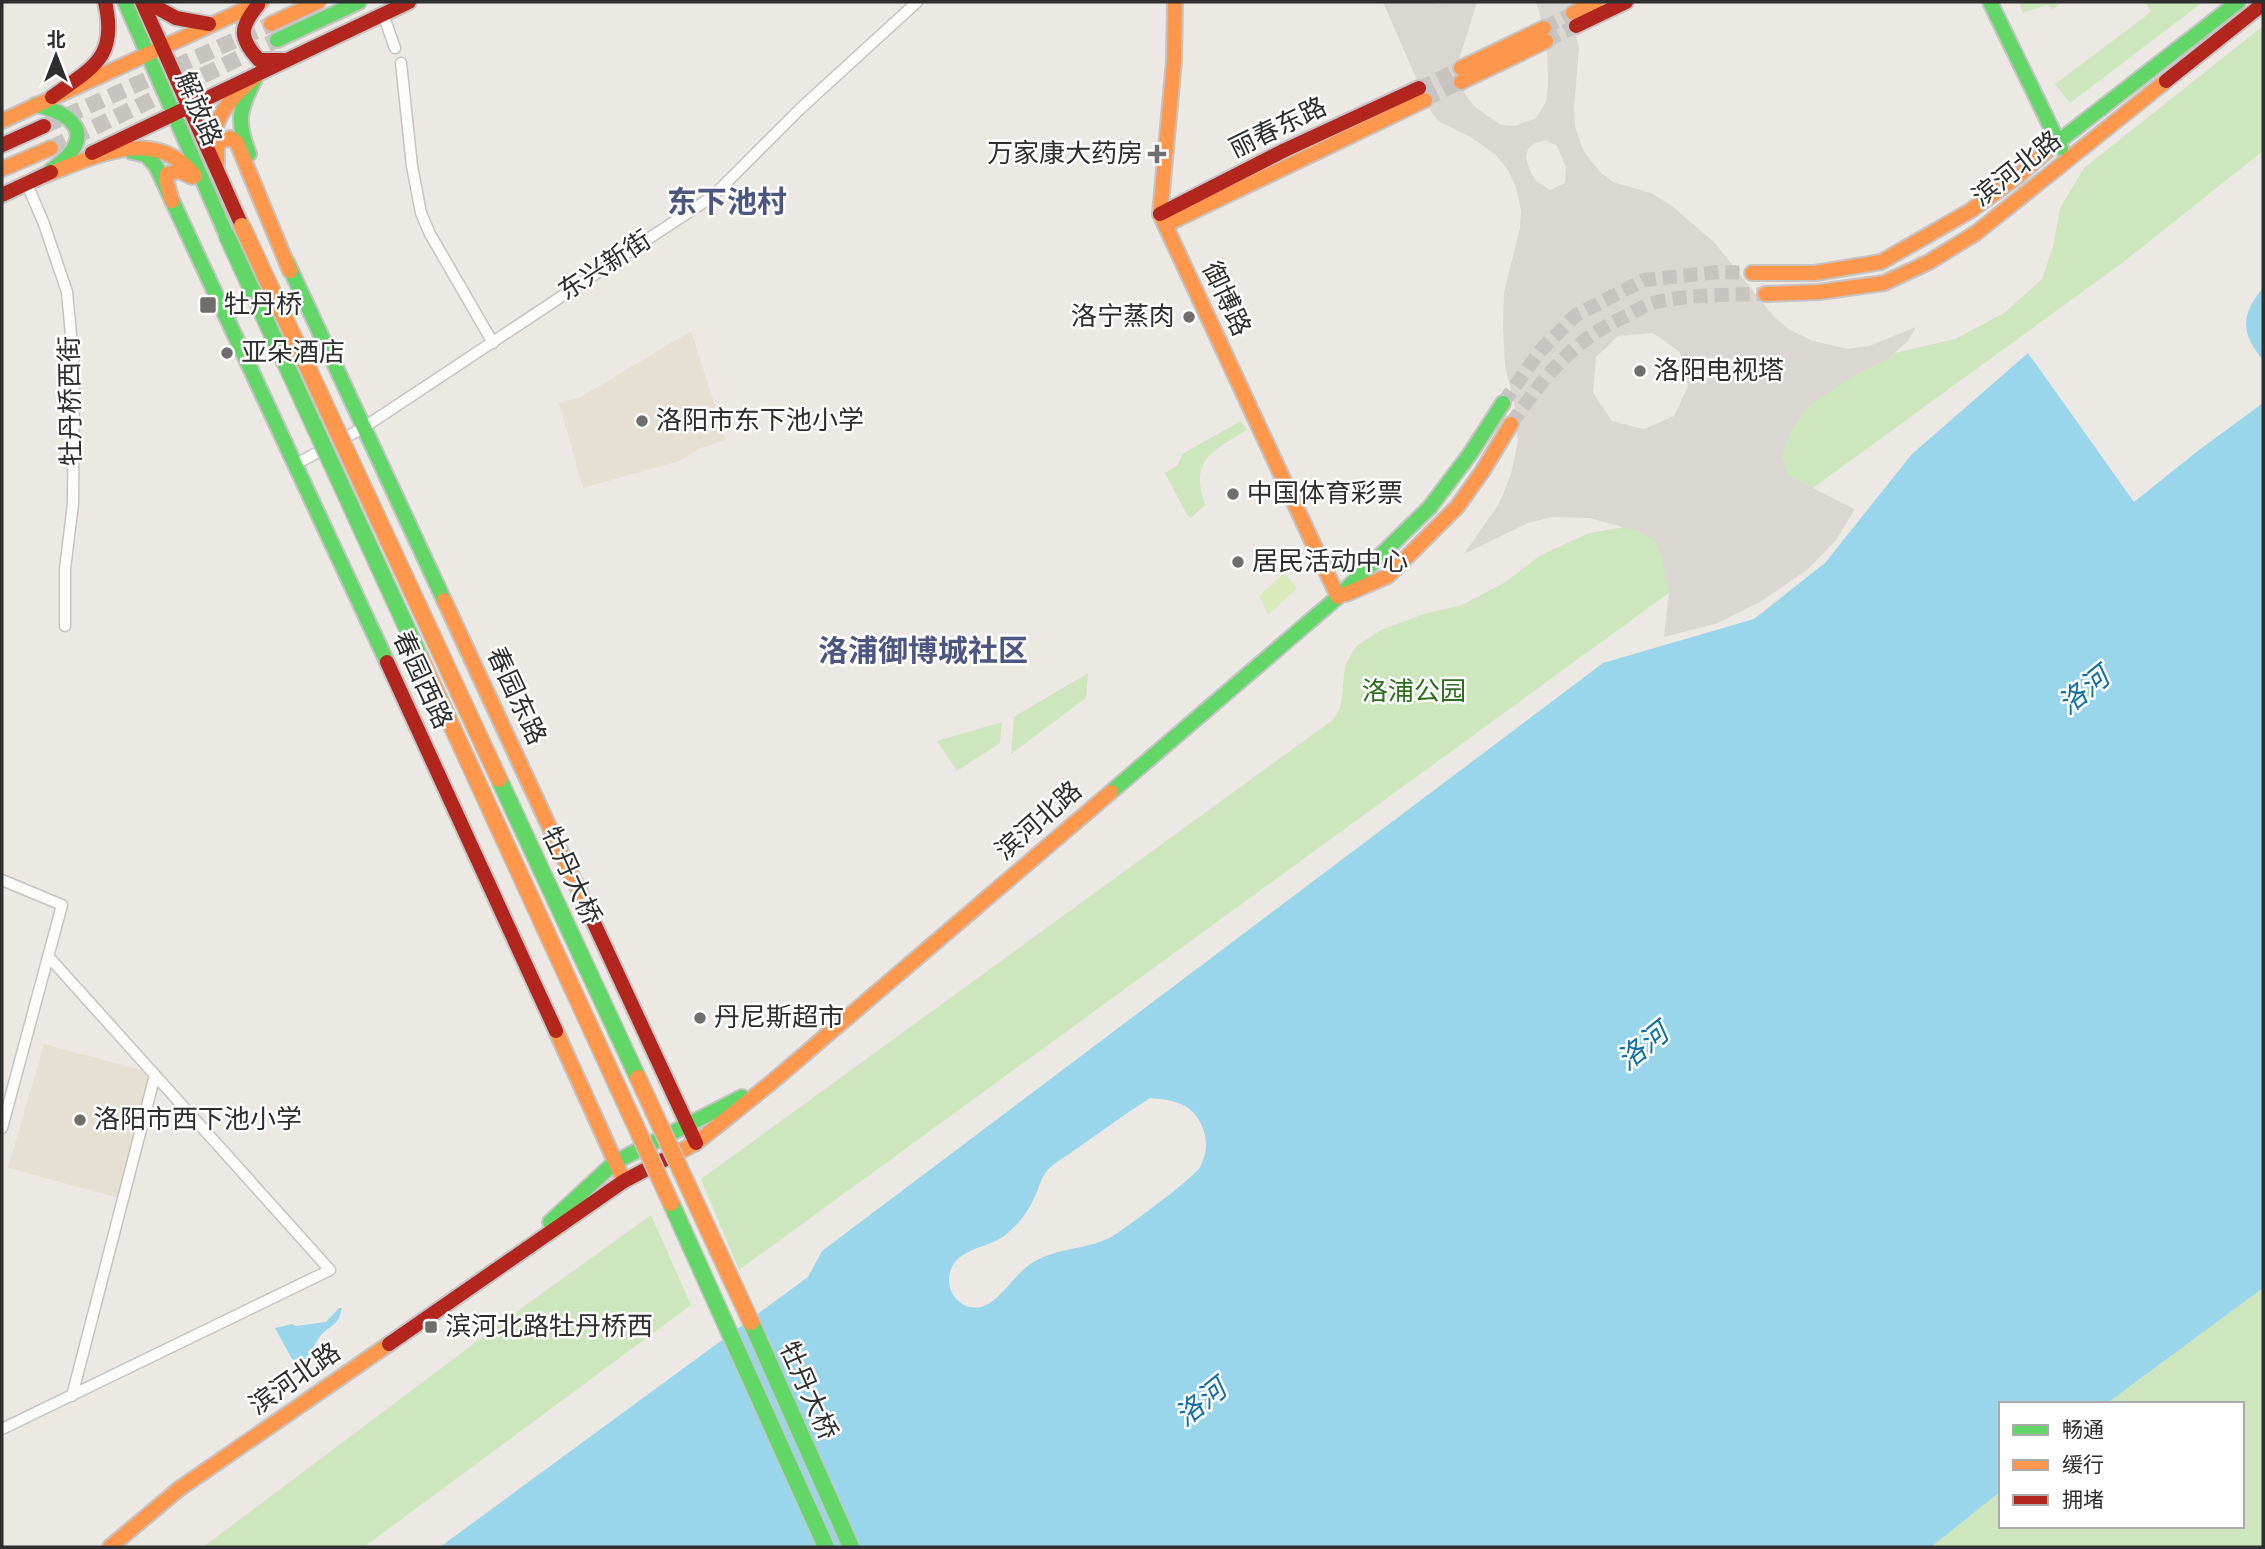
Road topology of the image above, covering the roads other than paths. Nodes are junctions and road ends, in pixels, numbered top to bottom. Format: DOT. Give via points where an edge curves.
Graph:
graph roads {
  1 [pos="105,2"];
  2 [pos="125,2"];
  3 [pos="144,2"];
  4 [pos="261,2"];
  5 [pos="318,2"];
  6 [pos="359,2"];
  7 [pos="409,2"];
  8 [pos="917,2"];
  9 [pos="1175,2"];
  10 [pos="1596,2"];
  11 [pos="1626,2"];
  12 [pos="1990,2"];
  13 [pos="2238,2"];
  14 [pos="2263,4"];
  15 [pos="383,14"];
  16 [pos="209,24"];
  17 [pos="271,24"];
  18 [pos="1545,34"];
  19 [pos="277,40"];
  20 [pos="395,48"];
  21 [pos="154,49"];
  22 [pos="287,60"];
  23 [pos="401,63"];
  24 [pos="1461,75"];
  25 [pos="256,76"];
  26 [pos="1422,94"];
  27 [pos="52,97"];
  28 [pos="35,105"];
  29 [pos="181,110"];
  30 [pos="2,121"];
  31 [pos="44,126"];
  32 [pos="2058,142"];
  33 [pos="2,145"];
  34 [pos="51,148"];
  35 [pos="116,151"];
  36 [pos="2068,160"];
  37 [pos="2,169"];
  38 [pos="217,170"];
  39 [pos="43,176"];
  40 [pos="27,184"];
  41 [pos="204,186"];
  42 [pos="2,195"];
  43 [pos="172,201"];
  44 [pos="1162,220"];
  45 [pos="242,226"];
  46 [pos="227,236"];
  47 [pos="290,271"];
  48 [pos="1752,272"];
  49 [pos="1765,294"];
  50 [pos="493,343"];
  51 [pos="1503,403"];
  52 [pos="1511,424"];
  53 [pos="363,428"];
  54 [pos="296,464"];
  55 [pos="1338,597"];
  56 [pos="65,626"];
  57 [pos="2,880"];
  58 [pos="48,956"];
  59 [pos="155,1075"];
  60 [pos="772,1082"];
  61 [pos="688,1126"];
  62 [pos="2,1128"];
  63 [pos="696,1143"];
  64 [pos="615,1163"];
  65 [pos="624,1181"];
  66 [pos="513,1256"];
  67 [pos="72,1396"];
  68 [pos="2,1429"];
  69 [pos="110,1547"];
  70 [pos="826,1547"];
  71 [pos="851,1547"];
  1 -- 27 [label="main road" via="110,34 101,59"];
  2 -- 21 [label="main road, 解放路"];
  3 -- 16 [label="main road" via="172,18"];
  3 -- 21 [label="main road, 解放路"];
  4 -- 16 [label="main road"];
  4 -- 22 [label="main road" via="245,21 245,47 259,60"];
  5 -- 17 [label="main road"];
  6 -- 19 [label="main road"];
  7 -- 15 [label="main road"];
  8 -- 50 [label="street, 东兴新街" via="713,196"];
  9 -- 44 [label="main road"];
  10 -- 11 [label="main road" via="1575,20"];
  12 -- 32 [label="main road"];
  13 -- 32 [label="main road, 滨河北路"];
  14 -- 36 [label="main road, 滨河北路"];
  15 -- 20 [label="street"];
  15 -- 22 [label="main road"];
  16 -- 21 [label="main road"];
  18 -- 24 [label="main road"];
  21 -- 27 [label="main road"];
  21 -- 29 [label="main road, 解放路"];
  22 -- 25 [label="main road"];
  23 -- 50 [label="street" via="421,213"];
  25 -- 29 [label="main road"];
  25 -- 38 [label="main road" via="233,96 217,119 211,141"];
  25 -- 47 [label="main road" via="238,118 239,131 266,194"];
  26 -- 44 [label="main road, 丽春东路"];
  27 -- 28 [label="main road"];
  28 -- 30 [label="main road"];
  28 -- 39 [label="main road" via="64,113 76,130 72,151"];
  29 -- 38 [label="main road, 解放路"];
  29 -- 39 [label="main road"];
  29 -- 41 [label="main road, 解放路"];
  31 -- 33 [label="main road"];
  32 -- 36 [label="main road"];
  32 -- 48 [label="main road, 滨河北路" via="1970,211 1881,262 1815,273"];
  34 -- 37 [label="main road"];
  35 -- 39 [label="main road"];
  35 -- 41 [label="main road" via="158,149 182,160"];
  35 -- 43 [label="main road, 春园西路" via="146,155"];
  36 -- 49 [label="main road, 滨河北路" via="1976,233 1884,283"];
  38 -- 45 [label="main road, 解放路"];
  38 -- 47 [label="main road" via="217,147 231,138"];
  39 -- 40 [label="main road"];
  40 -- 42 [label="main road"];
  40 -- 56 [label="street, 牡丹桥西街" via="67,292 74,367 73,504 65,569"];
  41 -- 43 [label="main road" via="189,174 173,170 166,180"];
  41 -- 46 [label="main road, 解放路"];
  43 -- 54 [label="main road, 春园西路"];
  44 -- 55 [label="main road, 御博路"];
  45 -- 71 [label="main road, 牡丹大桥, bridge"];
  46 -- 70 [label="main road, 牡丹大桥, bridge"];
  47 -- 53 [label="main road, 春园东路"];
  50 -- 53 [label="street, 东兴新街"];
  51 -- 55 [label="main road, 滨河北路" via="1430,507"];
  52 -- 55 [label="main road, 滨河北路" via="1457,506 1388,576"];
  53 -- 54 [label="street, 东兴新街"];
  53 -- 61 [label="main road, 春园东路"];
  54 -- 64 [label="main road, 春园西路"];
  55 -- 60 [label="main road, 滨河北路"];
  57 -- 58 [label="street" via="62,905"];
  58 -- 59 [label="street"];
  58 -- 62 [label="street"];
  59 -- 67 [label="street"];
  59 -- 67 [label="street" via="330,1270"];
  60 -- 61 [label="main road, 滨河北路"];
  60 -- 63 [label="main road, 滨河北路"];
  61 -- 63 [label="main road, 春园东路"];
  61 -- 64 [label="main road, 滨河北路"];
  63 -- 65 [label="main road, 滨河北路"];
  64 -- 65 [label="main road, 春园西路"];
  64 -- 66 [label="main road, 滨河北路"];
  65 -- 66 [label="main road, 滨河北路"];
  66 -- 69 [label="main road, 滨河北路" via="179,1489"];
  67 -- 68 [label="street"];
}
